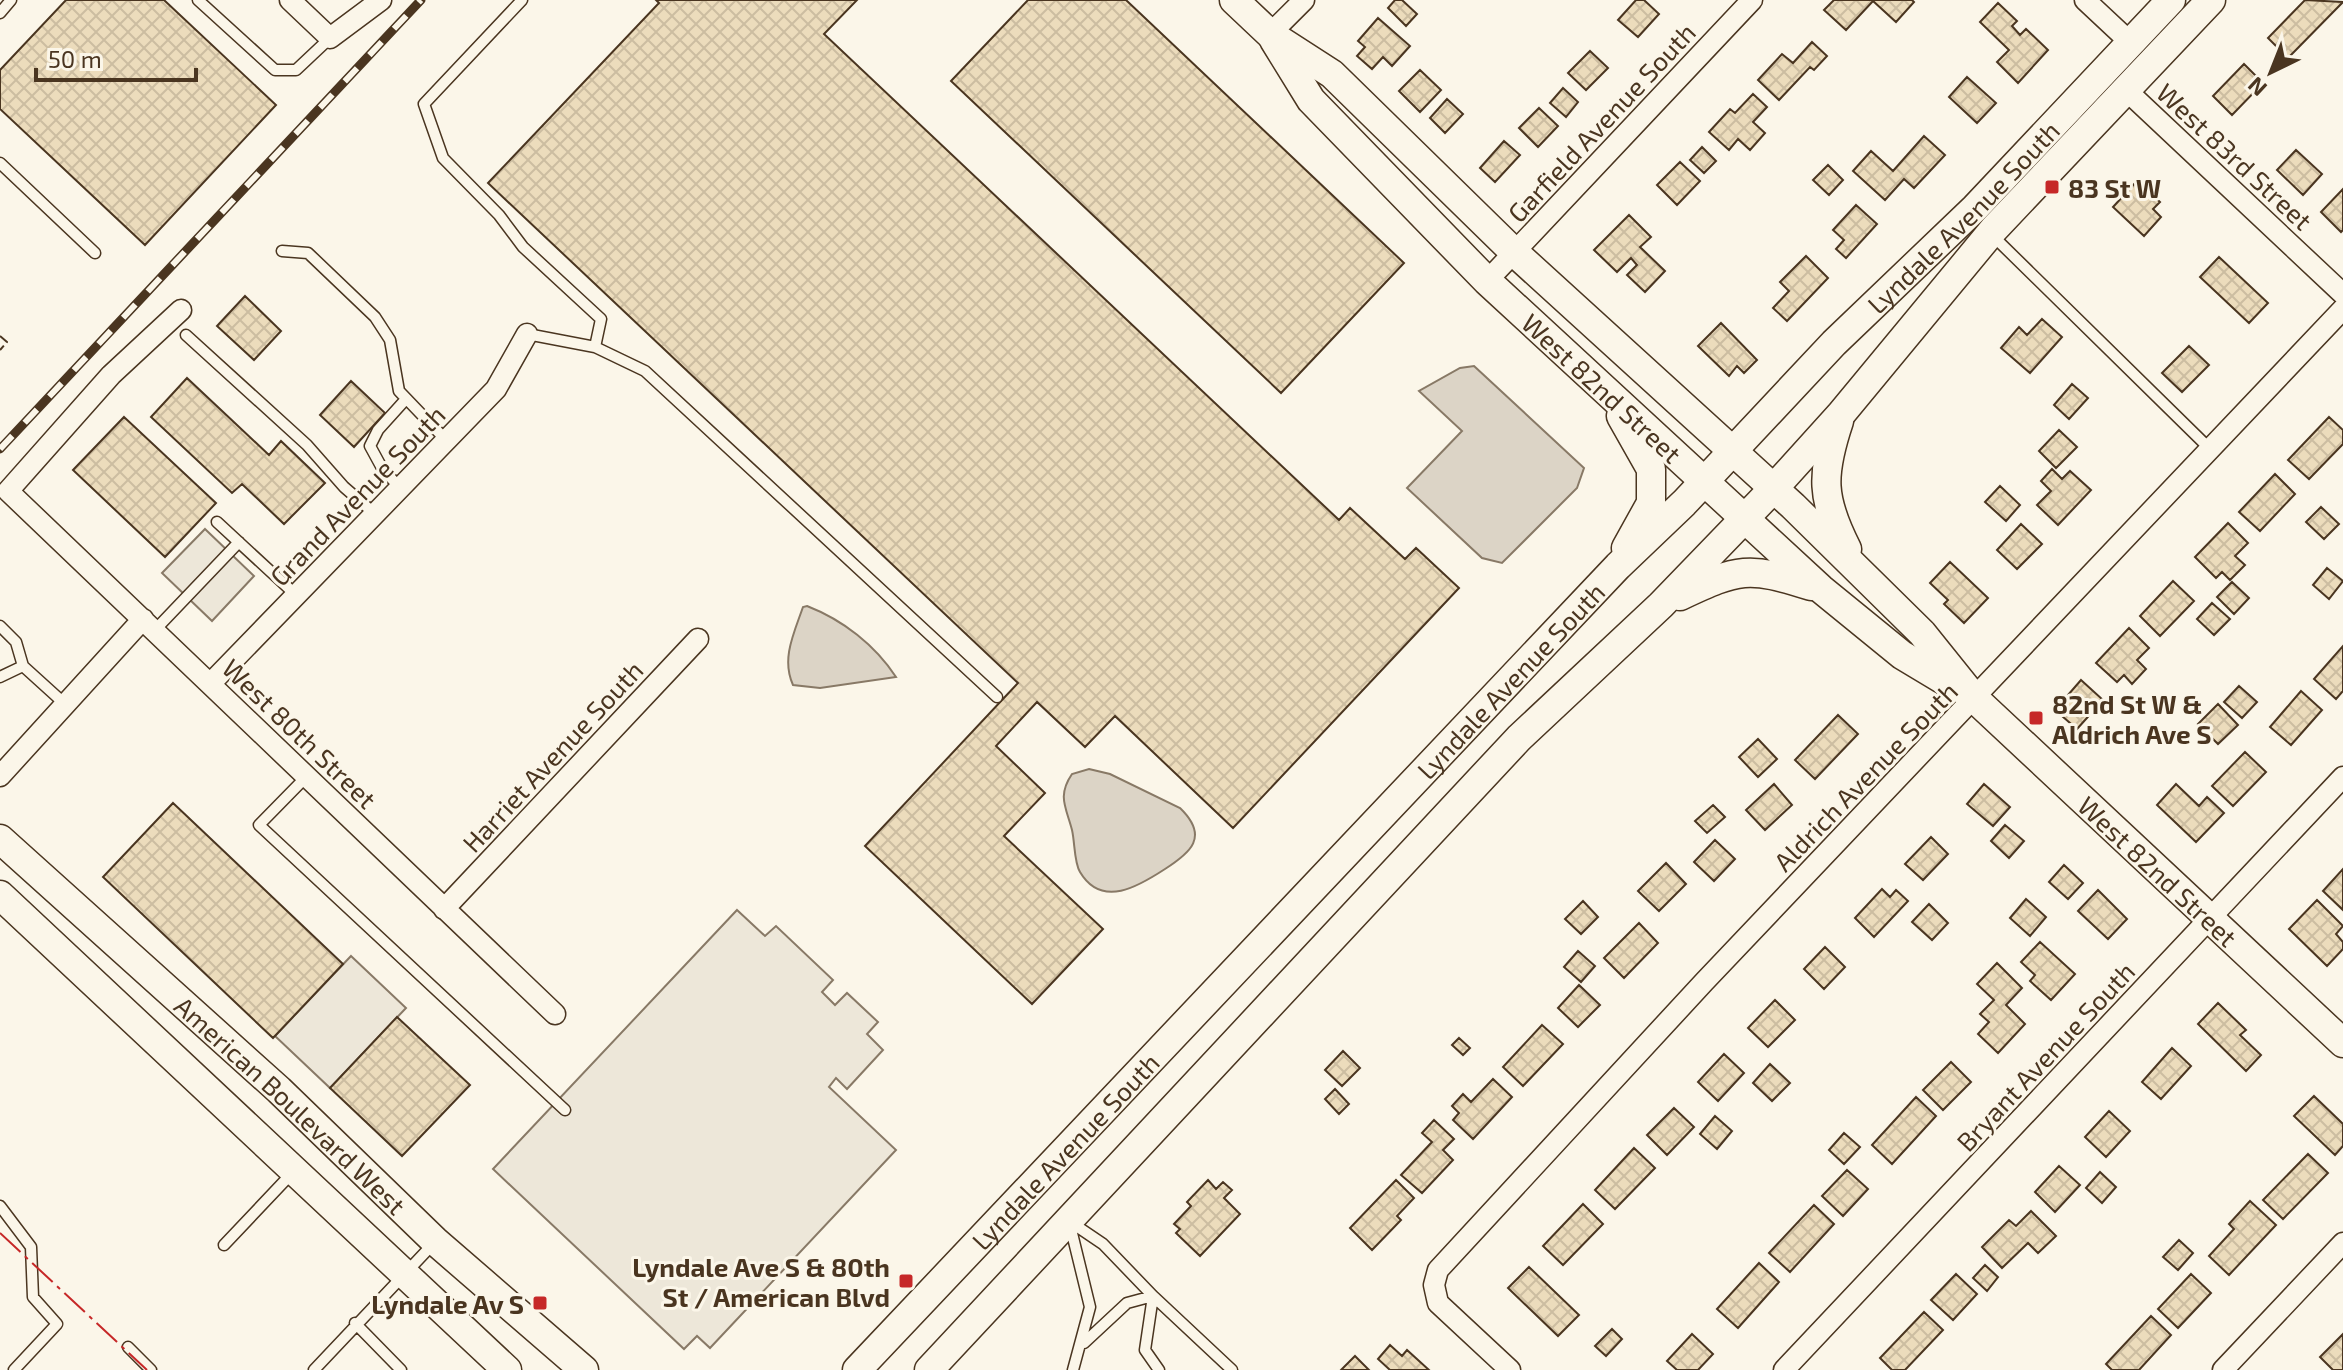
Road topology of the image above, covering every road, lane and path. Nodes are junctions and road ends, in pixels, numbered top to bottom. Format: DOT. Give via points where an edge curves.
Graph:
graph roads {
  1 [pos="11,0"];
  2 [pos="198,0"];
  3 [pos="381,0"];
  4 [pos="522,0"];
  5 [pos="1234,0"];
  6 [pos="1304,0"];
  7 [pos="1752,0"];
  8 [pos="2085,0"];
  9 [pos="2171,0"];
  10 [pos="2211,0"];
  11 [pos="301,4"];
  12 [pos="0,13"];
  13 [pos="1270,34"];
  14 [pos="330,38"];
  15 [pos="2132,44"];
  16 [pos="2126,90"];
  17 [pos="0,163"];
  18 [pos="1990,234"];
  19 [pos="282,251"];
  20 [pos="1514,252"];
  21 [pos="95,253"];
  22 [pos="1487,281"];
  23 [pos="2343,294"];
  24 [pos="2343,309"];
  25 [pos="181,310"];
  26 [pos="527,334"];
  27 [pos="186,335"];
  28 [pos="595,347"];
  29 [pos="1599,382"];
  30 [pos="406,399"];
  31 [pos="1841,414"];
  32 [pos="446,440"];
  33 [pos="2210,449"];
  34 [pos="1733,450"];
  35 [pos="1704,481"];
  36 [pos="400,488"];
  37 [pos="1774,488"];
  38 [pos="375,514"];
  39 [pos="1745,519"];
  40 [pos="217,522"];
  41 [pos="239,542"];
  42 [pos="1618,566"];
  43 [pos="1857,567"];
  44 [pos="1821,589"];
  45 [pos="296,595"];
  46 [pos="1661,605"];
  47 [pos="149,624"];
  48 [pos="0,626"];
  49 [pos="698,639"];
  50 [pos="23,666"];
  51 [pos="0,677"];
  52 [pos="211,683"];
  53 [pos="997,697"];
  54 [pos="1975,699"];
  55 [pos="66,705"];
  56 [pos="1,776"];
  57 [pos="307,776"];
  58 [pos="2343,777"];
  59 [pos="0,839"];
  60 [pos="0,895"];
  61 [pos="444,909"];
  62 [pos="0,914"];
  63 [pos="2210,918"];
  64 [pos="38,931"];
  65 [pos="555,1014"];
  66 [pos="2343,1043"];
  67 [pos="565,1110"];
  68 [pos="295,1170"];
  69 [pos="0,1206"];
  70 [pos="1069,1221"];
  71 [pos="435,1241"];
  72 [pos="2343,1243"];
  73 [pos="224,1245"];
  74 [pos="405,1274"];
  75 [pos="1153,1296"];
  76 [pos="355,1323"];
  77 [pos="1083,1344"];
  78 [pos="128,1347"];
  79 [pos="935,1368"];
  80 [pos="1076,1369"];
  81 [pos="14,1370"];
  82 [pos="151,1370"];
  83 [pos="314,1370"];
  84 [pos="401,1370"];
  85 [pos="507,1370"];
  86 [pos="584,1370"];
  87 [pos="857,1370"];
  88 [pos="1159,1370"];
  89 [pos="1232,1370"];
  90 [pos="1510,1370"];
  91 [pos="1784,1370"];
  92 [pos="2223,1370"];
  1 -- 12 [label="lane"];
  2 -- 14 [label="lane" via="275,70 296,70"];
  3 -- 14 [label="street"];
  4 -- 28 [label="lane" via="424,104 443,158 523,247 601,319"];
  5 -- 13 [label="main road, West 82nd Street"];
  6 -- 13 [label="street"];
  7 -- 20 [label="street, Garfield Avenue South"];
  8 -- 15 [label="street"];
  9 -- 15 [label="main road, Lyndale Avenue South"];
  10 -- 16 [label="main road, Lyndale Avenue South"];
  11 -- 14 [label="street"];
  13 -- 20 [label="main road, West 82nd Street" via="1332,74"];
  13 -- 22 [label="main road, West 82nd Street" via="1311,100"];
  15 -- 34 [label="main road, Lyndale Avenue South"];
  16 -- 18 [label="main road, Lyndale Avenue South"];
  16 -- 23 [label="street, West 83rd Street"];
  17 -- 21 [label="lane"];
  18 -- 31 [label="main road, Lyndale Avenue South"];
  18 -- 33 [label="lane"];
  19 -- 30 [label="lane" via="308,253 375,317 390,340 399,391"];
  20 -- 22 [label="street, Garfield Avenue South"];
  20 -- 34 [label="main road, West 82nd Street"];
  22 -- 29 [label="main road, West 82nd Street"];
  24 -- 33 [label="street, Aldrich Avenue South"];
  25 -- 47 [label="street, West 80th Street" via="111,375 8,491"];
  26 -- 28 [label="lane"];
  26 -- 32 [label="street, Grand Avenue South" via="496,389"];
  27 -- 38 [label="lane"];
  28 -- 53 [label="lane" via="633,364 669,390"];
  29 -- 35 [label="main road, West 82nd Street"];
  29 -- 42 [label="main road" via="1651,469 1651,503"];
  30 -- 32 [label="lane"];
  30 -- 36 [label="lane" via="370,446"];
  31 -- 37 [label="main road, Lyndale Avenue South"];
  31 -- 43 [label="main road" via="1824,487 1832,519"];
  32 -- 36 [label="street, Grand Avenue South"];
  33 -- 54 [label="street, Aldrich Avenue South"];
  34 -- 35 [label="main road, Lyndale Avenue South"];
  34 -- 37 [label="main road, West 82nd Street"];
  35 -- 39 [label="main road, West 82nd Street"];
  35 -- 42 [label="main road, Lyndale Avenue South"];
  36 -- 38 [label="street, Grand Avenue South"];
  37 -- 39 [label="main road, Lyndale Avenue South"];
  37 -- 43 [label="main road, West 82nd Street"];
  38 -- 45 [label="street, Grand Avenue South"];
  39 -- 44 [label="main road, West 82nd Street"];
  39 -- 46 [label="main road, Lyndale Avenue South"];
  40 -- 41 [label="lane"];
  41 -- 45 [label="lane"];
  41 -- 47 [label="lane"];
  42 -- 87 [label="main road, Lyndale Avenue South"];
  43 -- 54 [label="main road, West 82nd Street" via="1922,633"];
  44 -- 46 [label="main road" via="1764,571 1728,573"];
  44 -- 54 [label="main road, West 82nd Street" via="1902,655"];
  45 -- 52 [label="street, Grand Avenue South"];
  46 -- 70 [label="main road, Lyndale Avenue South" via="1519,738"];
  47 -- 52 [label="street, West 80th Street"];
  47 -- 55 [label="street"];
  48 -- 50 [label="lane" via="16,642"];
  49 -- 61 [label="street, Harriet Avenue South"];
  50 -- 51 [label="lane"];
  50 -- 55 [label="lane"];
  52 -- 57 [label="street, West 80th Street"];
  54 -- 63 [label="main road, West 82nd Street"];
  54 -- 90 [label="street, Aldrich Avenue South" via="1438,1270 1438,1303"];
  55 -- 56 [label="street"];
  57 -- 61 [label="street, West 80th Street"];
  57 -- 67 [label="lane" via="259,825"];
  58 -- 63 [label="street, Bryant Avenue South"];
  59 -- 71 [label="main road, American Boulevard West" via="279,1090"];
  60 -- 64 [label="main road, American Boulevard West"];
  61 -- 65 [label="street, West 80th Street"];
  62 -- 64 [label="main road"];
  63 -- 66 [label="main road, West 82nd Street"];
  63 -- 91 [label="street, Bryant Avenue South"];
  64 -- 68 [label="main road, American Boulevard West"];
  68 -- 73 [label="lane"];
  68 -- 74 [label="main road, American Boulevard West"];
  69 -- 81 [label="lane" via="31,1247 33,1297 57,1324"];
  70 -- 75 [label="lane" via="1103,1244"];
  70 -- 77 [label="lane" via="1090,1307"];
  70 -- 79 [label="main road, Lyndale Avenue South"];
  71 -- 74 [label="lane"];
  71 -- 86 [label="main road, American Boulevard West"];
  72 -- 92 [label="street"];
  74 -- 76 [label="lane"];
  74 -- 85 [label="main road, American Boulevard West"];
  75 -- 77 [label="lane" via="1127,1303"];
  75 -- 88 [label="lane" via="1145,1350"];
  75 -- 89 [label="lane"];
  76 -- 83 [label="lane"];
  76 -- 84 [label="lane"];
  77 -- 80 [label="lane"];
  78 -- 82 [label="lane"];
}
